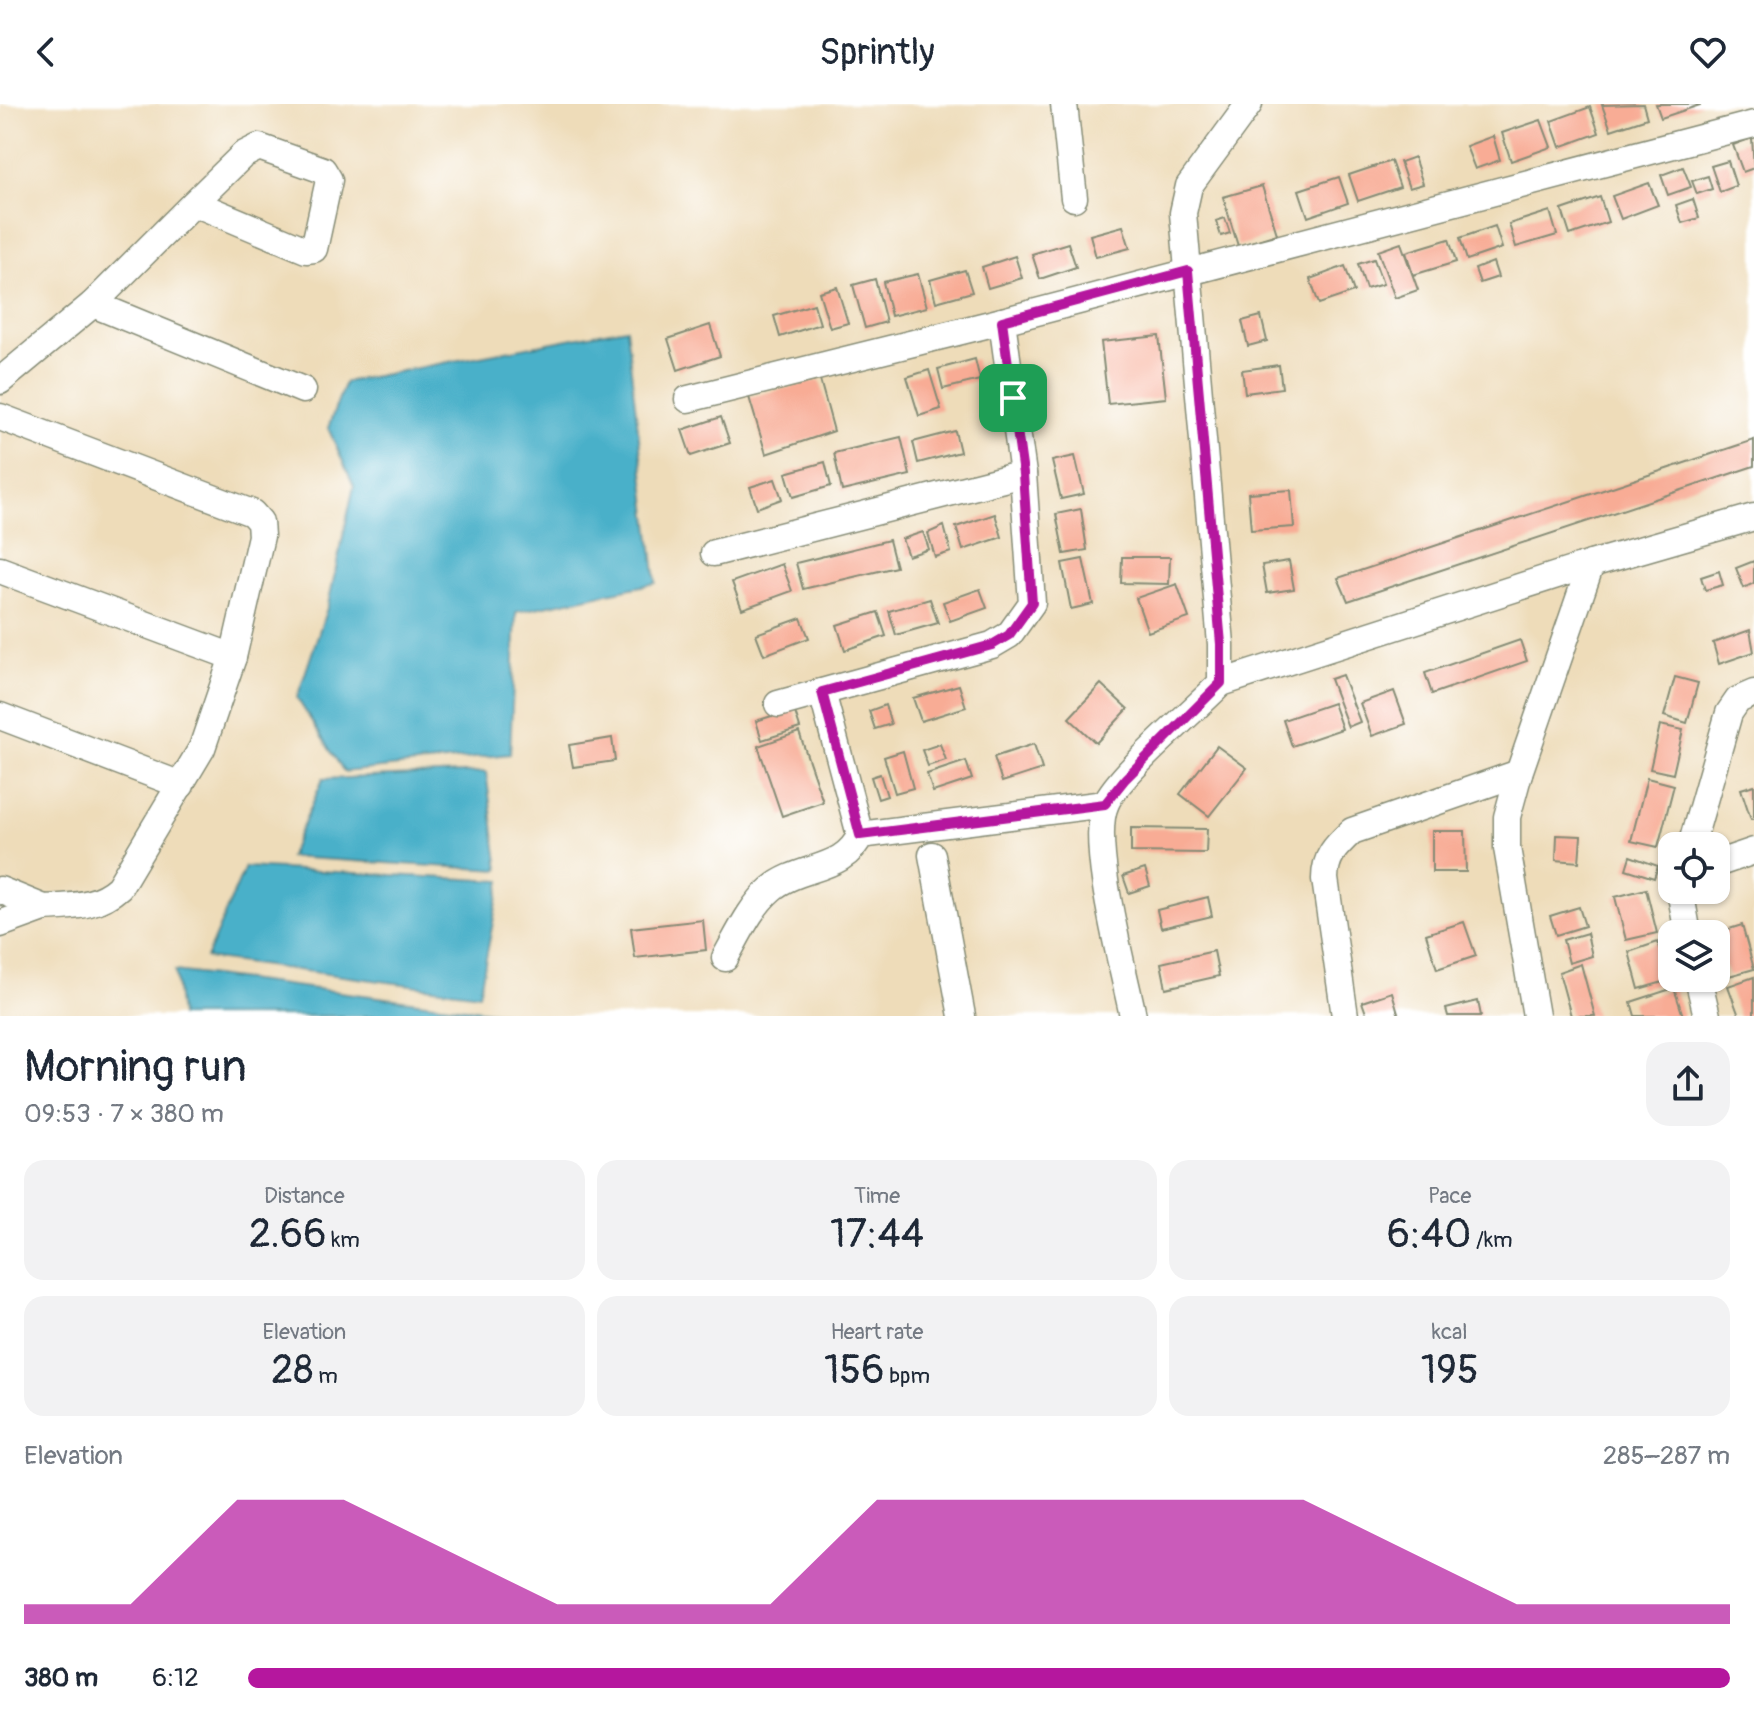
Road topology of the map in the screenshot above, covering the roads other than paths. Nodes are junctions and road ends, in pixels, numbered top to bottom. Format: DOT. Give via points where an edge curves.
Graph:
graph roads {
  1 [pos="1064,104"];
  2 [pos="1249,104"];
  3 [pos="1754,124"];
  4 [pos="1074,198"];
  5 [pos="194,203"];
  6 [pos="1188,271"];
  7 [pos="93,304"];
  8 [pos="1002,321"];
  9 [pos="0,381"];
  10 [pos="303,390"];
  11 [pos="688,399"];
  12 [pos="0,417"];
  13 [pos="1023,474"];
  14 [pos="1754,517"];
  15 [pos="714,553"];
  16 [pos="1591,564"];
  17 [pos="0,570"];
  18 [pos="233,657"];
  19 [pos="1221,683"];
  20 [pos="822,692"];
  21 [pos="1754,693"];
  22 [pos="778,704"];
  23 [pos="0,716"];
  24 [pos="1519,773"];
  25 [pos="181,785"];
  26 [pos="1105,804"];
  27 [pos="1695,832"];
  28 [pos="860,835"];
  29 [pos="1754,851"];
  30 [pos="932,855"];
  31 [pos="1730,859"];
  32 [pos="0,890"];
  33 [pos="44,908"];
  34 [pos="0,924"];
  35 [pos="725,958"];
  36 [pos="1701,992"];
  37 [pos="962,1016"];
  38 [pos="1133,1016"];
  39 [pos="1345,1016"];
  40 [pos="1536,1016"];
  41 [pos="1707,1016"];
  1 -- 4 [label="street"];
  2 -- 6 [label="street" via="1189,186 1183,213"];
  3 -- 6 [label="street"];
  5 -- 5 [label="street" via="243,155 259,147 323,170 329,180 314,249"];
  5 -- 7 [label="street"];
  6 -- 8 [label="street"];
  6 -- 19 [label="street"];
  7 -- 9 [label="street"];
  7 -- 10 [label="street"];
  8 -- 11 [label="street"];
  8 -- 13 [label="street"];
  12 -- 18 [label="street" via="252,513 260,522 261,536"];
  13 -- 15 [label="street"];
  13 -- 20 [label="street" via="1032,603 1016,628 992,645"];
  14 -- 16 [label="street"];
  16 -- 19 [label="street"];
  16 -- 24 [label="street"];
  17 -- 18 [label="street"];
  18 -- 25 [label="street" via="202,748"];
  19 -- 26 [label="street"];
  20 -- 22 [label="street"];
  20 -- 28 [label="street"];
  21 -- 27 [label="street" via="1738,700 1729,713"];
  23 -- 25 [label="street"];
  24 -- 39 [label="street" via="1352,831 1334,847 1325,863 1325,879"];
  24 -- 40 [label="street" via="1507,817 1507,848"];
  25 -- 33 [label="street" via="112,893 88,905"];
  26 -- 28 [label="street"];
  26 -- 38 [label="street" via="1100,847"];
  28 -- 35 [label="street" via="854,851 838,861 801,871 771,889"];
  29 -- 31 [label="street"];
  30 -- 37 [label="street"];
  32 -- 33 [label="street"];
  33 -- 34 [label="street"];
  36 -- 41 [label="street"];
}
